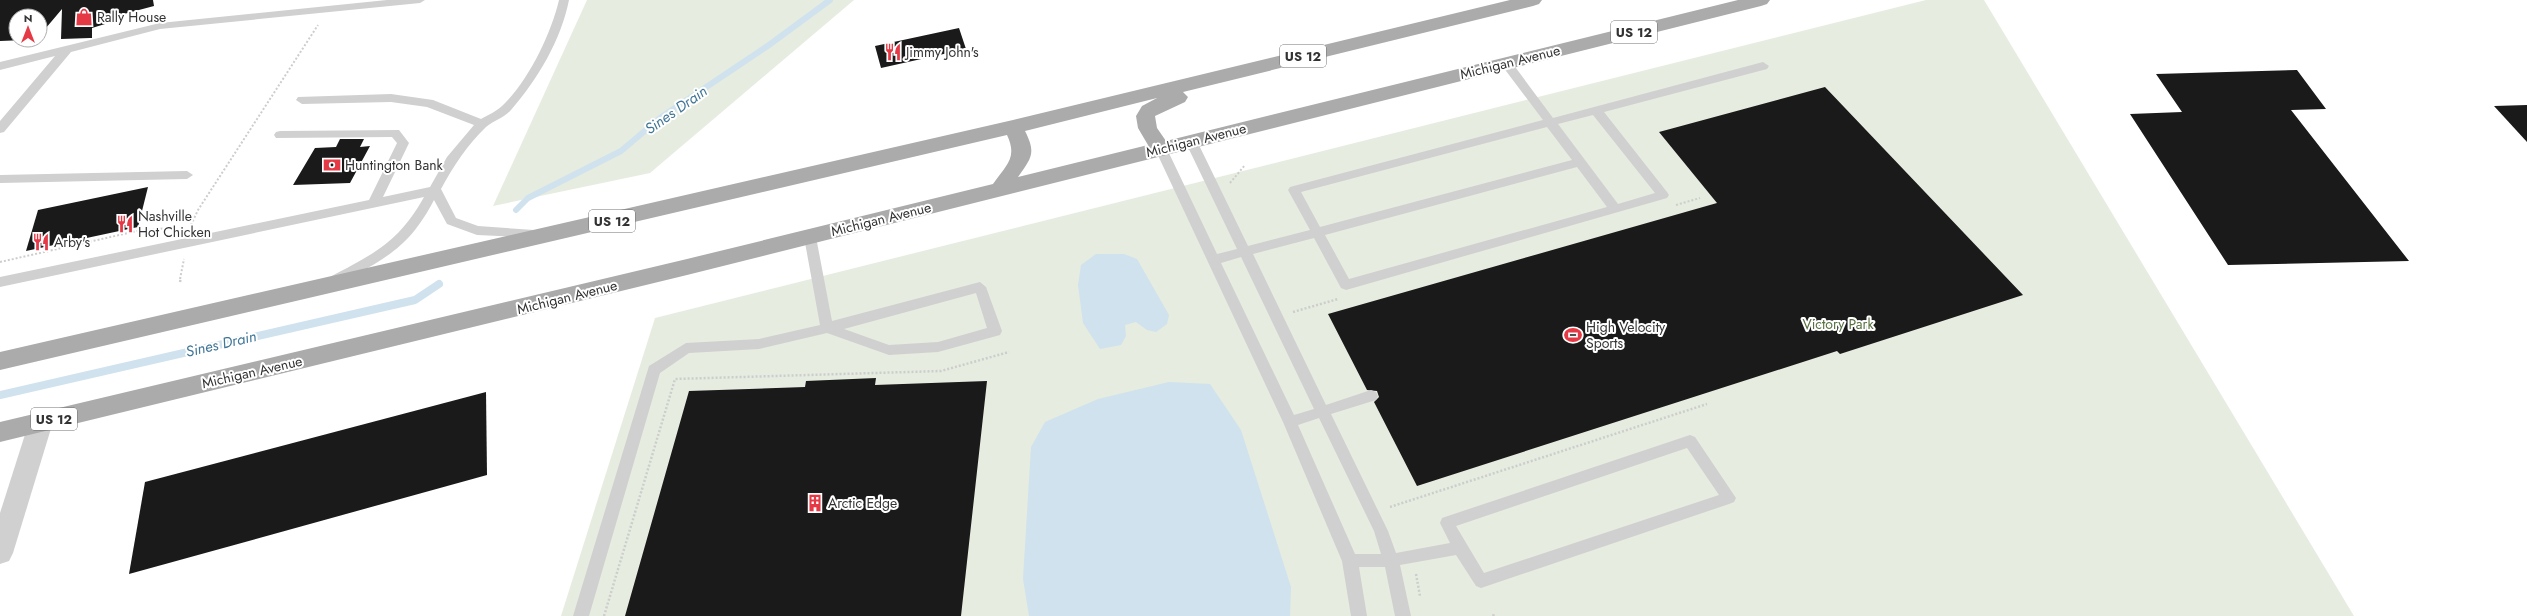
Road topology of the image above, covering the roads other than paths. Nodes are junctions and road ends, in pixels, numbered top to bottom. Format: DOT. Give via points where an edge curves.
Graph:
graph roads {
  1 [pos="420,0"];
  2 [pos="564,0"];
  3 [pos="1533,0"];
  4 [pos="1761,0"];
  5 [pos="1366,41"];
  6 [pos="67,49"];
  7 [pos="1506,63"];
  8 [pos="0,66"];
  9 [pos="1763,66"];
  10 [pos="302,100"];
  11 [pos="1596,110"];
  12 [pos="1550,122"];
  13 [pos="482,124"];
  14 [pos="1013,127"];
  15 [pos="0,130"];
  16 [pos="280,135"];
  17 [pos="1191,141"];
  18 [pos="1160,149"];
  19 [pos="1580,162"];
  20 [pos="187,175"];
  21 [pos="0,179"];
  22 [pos="1000,189"];
  23 [pos="435,190"];
  24 [pos="373,204"];
  25 [pos="1615,209"];
  26 [pos="1317,232"];
  27 [pos="548,236"];
  28 [pos="810,237"];
  29 [pos="1246,251"];
  30 [pos="1214,260"];
  31 [pos="0,282"];
  32 [pos="321,288"];
  33 [pos="827,328"];
  34 [pos="0,361"];
  35 [pos="1371,396"];
  36 [pos="1322,411"];
  37 [pos="41,422"];
  38 [pos="1290,422"];
  39 [pos="0,432"];
  40 [pos="1460,548"];
  41 [pos="0,553"];
  42 [pos="1350,560"];
  43 [pos="1391,560"];
  44 [pos="581,616"];
  45 [pos="1359,616"];
  46 [pos="1403,616"];
  1 -- 6 [label="lane" via="160,26"];
  2 -- 13 [label="lane" via="559,22 534,72 506,109"];
  3 -- 5 [label="main road, US 12"];
  4 -- 7 [label="main road, Michigan Avenue / US 12"];
  5 -- 14 [label="main road, US 12"];
  5 -- 18 [label="main road" via="1358,54 1182,96 1152,107 1144,120 1145,128"];
  6 -- 8 [label="lane"];
  6 -- 15 [label="lane"];
  7 -- 12 [label="lane"];
  7 -- 17 [label="main road, Michigan Avenue / US 12"];
  9 -- 11 [label="lane"];
  10 -- 13 [label="lane" via="391,98 429,103"];
  11 -- 12 [label="lane"];
  11 -- 25 [label="lane" via="1663,195"];
  12 -- 19 [label="lane"];
  12 -- 26 [label="lane" via="1294,190"];
  13 -- 23 [label="lane" via="451,160"];
  14 -- 22 [label="main road" via="1023,147 1022,158"];
  14 -- 27 [label="main road, US 12"];
  16 -- 24 [label="lane" via="395,133 403,144"];
  17 -- 18 [label="main road, Michigan Avenue / US 12"];
  17 -- 29 [label="lane"];
  18 -- 22 [label="main road, Michigan Avenue / US 12"];
  18 -- 30 [label="lane"];
  19 -- 25 [label="lane"];
  19 -- 26 [label="lane"];
  20 -- 21 [label="lane"];
  22 -- 28 [label="main road, Michigan Avenue / US 12"];
  23 -- 24 [label="lane"];
  23 -- 27 [label="lane" via="451,221 477,230"];
  23 -- 32 [label="lane" via="398,242 380,256"];
  24 -- 31 [label="lane"];
  25 -- 26 [label="lane" via="1346,285"];
  26 -- 29 [label="lane"];
  27 -- 32 [label="main road, US 12"];
  28 -- 33 [label="lane"];
  28 -- 37 [label="main road, Michigan Avenue / US 12"];
  29 -- 30 [label="lane"];
  29 -- 36 [label="lane"];
  30 -- 38 [label="lane"];
  32 -- 34 [label="main road, US 12"];
  33 -- 33 [label="lane" via="980,286 995,331 938,347 889,350"];
  33 -- 44 [label="lane" via="759,344 686,348 654,370"];
  35 -- 36 [label="lane"];
  36 -- 38 [label="lane"];
  36 -- 43 [label="lane" via="1381,531"];
  37 -- 39 [label="main road, Michigan Avenue / US 12"];
  37 -- 41 [label="street"];
  38 -- 42 [label="lane"];
  40 -- 40 [label="lane" via="1481,581 1729,498 1690,441 1447,523"];
  40 -- 43 [label="lane"];
  42 -- 43 [label="lane"];
  42 -- 45 [label="lane"];
  43 -- 46 [label="lane"];
}
